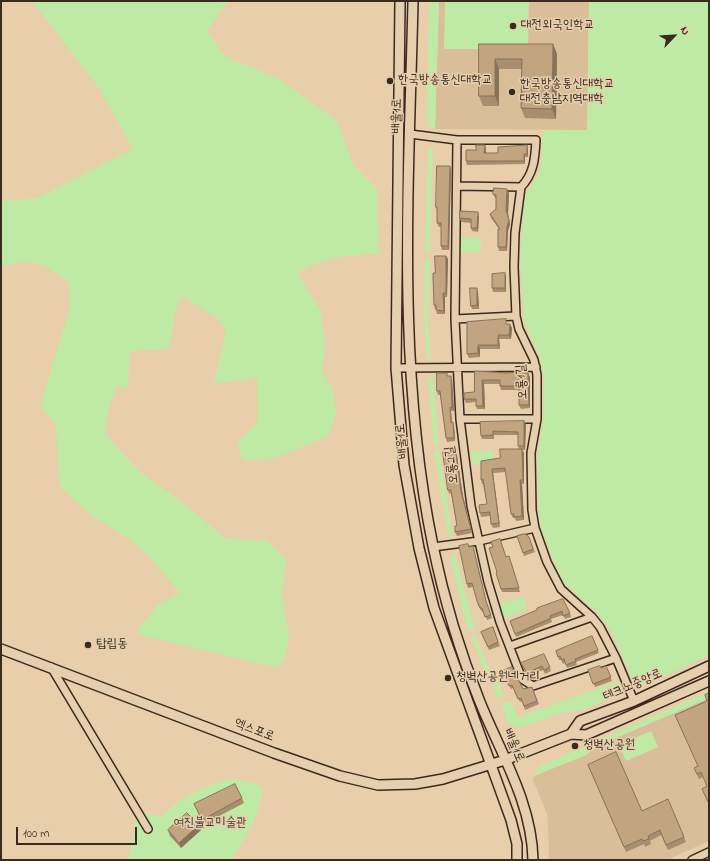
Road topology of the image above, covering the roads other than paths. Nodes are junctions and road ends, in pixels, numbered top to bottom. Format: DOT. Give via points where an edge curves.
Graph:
graph roads {
  1 [pos="400,1"];
  2 [pos="413,1"];
  3 [pos="410,134"];
  4 [pos="457,140"];
  5 [pos="457,186"];
  6 [pos="521,187"];
  7 [pos="516,316"];
  8 [pos="455,319"];
  9 [pos="536,367"];
  10 [pos="396,368"];
  11 [pos="457,368"];
  12 [pos="411,369"];
  13 [pos="460,419"];
  14 [pos="537,419"];
  15 [pos="535,528"];
  16 [pos="479,541"];
  17 [pos="433,547"];
  18 [pos="592,617"];
  19 [pos="510,646"];
  20 [pos="1,648"];
  21 [pos="616,658"];
  22 [pos="709,666"];
  23 [pos="51,667"];
  24 [pos="709,681"];
  25 [pos="634,701"];
  26 [pos="571,734"];
  27 [pos="505,760"];
  28 [pos="491,764"];
  29 [pos="148,829"];
  30 [pos="709,852"];
  31 [pos="517,860"];
  32 [pos="533,860"];
  33 [pos="692,860"];
  1 -- 10 [label="main road, 배울1로"];
  2 -- 3 [label="main road, 배울1로"];
  3 -- 4 [label="street, 오룡1길"];
  3 -- 12 [label="main road, 배울1로" via="408,260"];
  4 -- 5 [label="street, 오룡2길"];
  4 -- 6 [label="street, 오룡1길" via="536,140 534,166"];
  5 -- 6 [label="street"];
  5 -- 8 [label="street, 오룡2길"];
  6 -- 7 [label="street, 오룡1길" via="515,233"];
  7 -- 8 [label="street"];
  7 -- 9 [label="street, 오룡1길"];
  8 -- 11 [label="street, 오룡2길"];
  9 -- 11 [label="street"];
  9 -- 14 [label="street, 오룡1길"];
  10 -- 12 [label="street"];
  10 -- 28 [label="main road, 배울1로" via="404,465 423,563 434,608"];
  11 -- 12 [label="street"];
  11 -- 13 [label="street, 오룡2길"];
  12 -- 17 [label="main road, 배울1로" via="419,465"];
  13 -- 14 [label="street"];
  13 -- 16 [label="street, 오룡2길" via="471,506"];
  14 -- 15 [label="street, 오룡1길" via="531,453 532,510"];
  15 -- 16 [label="street"];
  15 -- 18 [label="street, 오룡1길" via="547,562 561,588"];
  16 -- 17 [label="street"];
  16 -- 19 [label="street, 오룡2길" via="494,602"];
  17 -- 27 [label="main road, 배울1로" via="465,663"];
  18 -- 19 [label="street"];
  18 -- 21 [label="street, 오룡1길" via="607,637"];
  19 -- 21 [label="street, 오룡2길" via="522,679 533,686"];
  20 -- 23 [label="main road, 엑스포로"];
  21 -- 25 [label="street, 오룡1길"];
  22 -- 25 [label="main road, 테크노중앙로"];
  23 -- 28 [label="main road, 엑스포로" via="274,753 358,781 378,785 415,784"];
  23 -- 29 [label="street"];
  24 -- 26 [label="main road, 테크노중앙로" via="586,735"];
  25 -- 26 [label="main road, 테크노중앙로" via="580,721"];
  26 -- 27 [label="main road, 테크노중앙로"];
  27 -- 28 [label="main road, 엑스포로"];
  27 -- 32 [label="main road, 배울1로" via="530,822"];
  28 -- 31 [label="main road, 배울1로" via="511,820 517,844"];
  30 -- 33 [label="street"];
}
